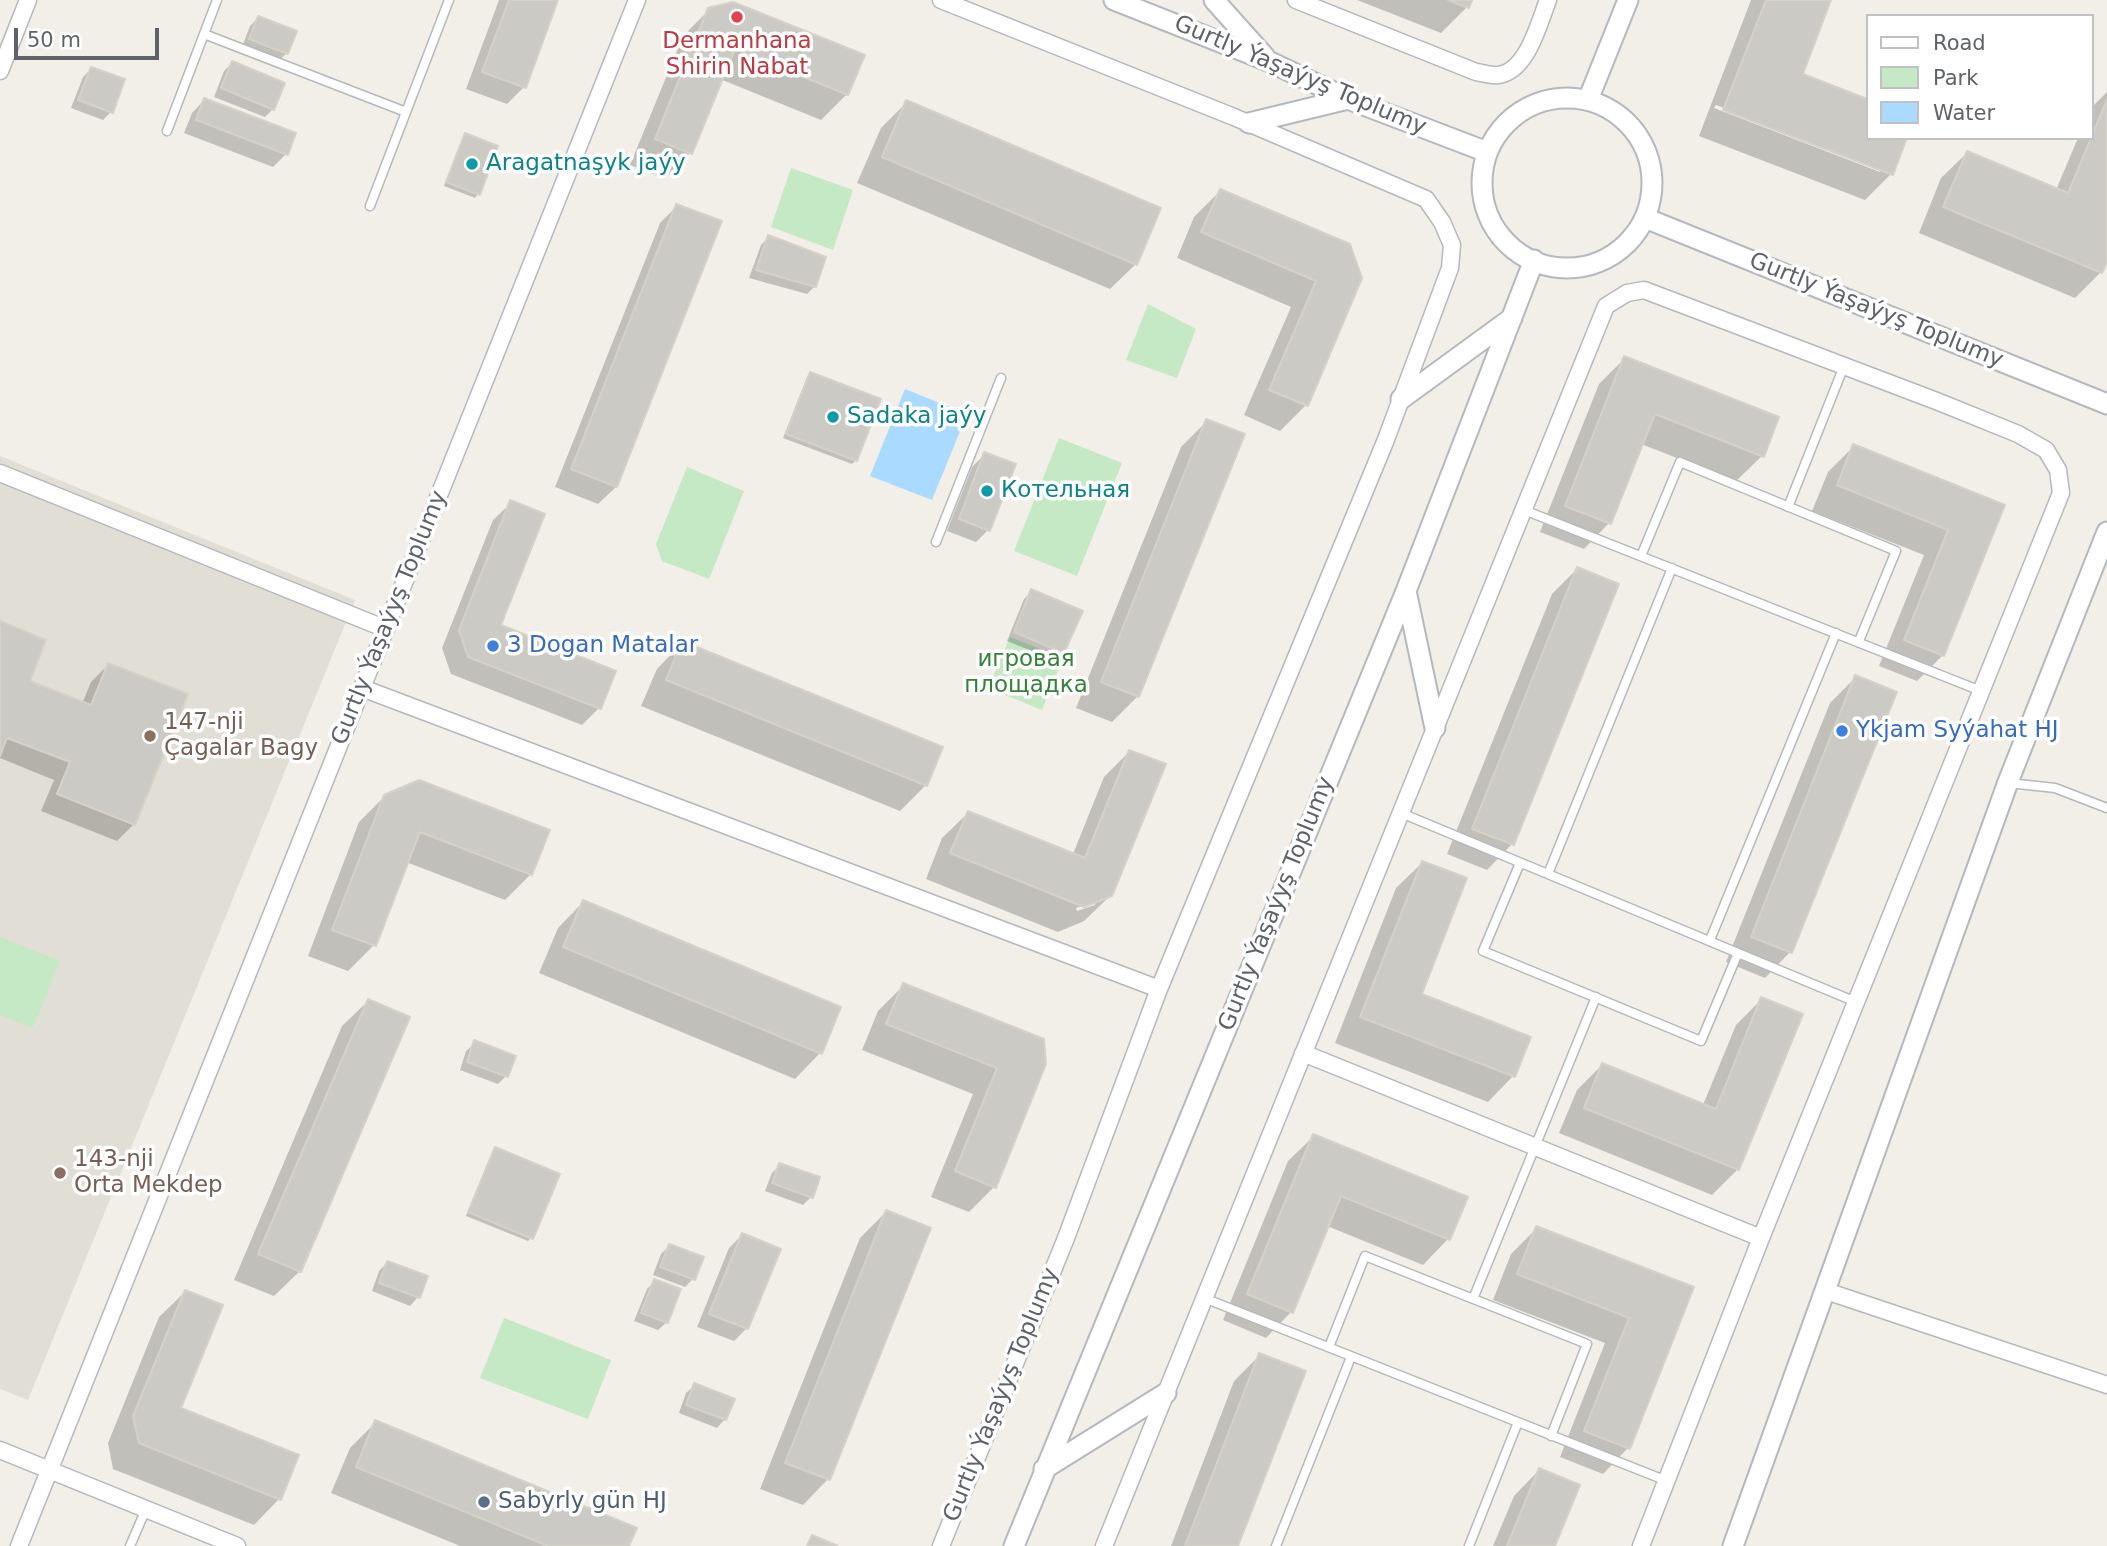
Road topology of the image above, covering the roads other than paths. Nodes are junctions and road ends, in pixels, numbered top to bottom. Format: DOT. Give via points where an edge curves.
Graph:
graph roads {
  1 [pos="29,0"];
  2 [pos="217,0"];
  3 [pos="449,0"];
  4 [pos="637,0"];
  5 [pos="941,0"];
  6 [pos="1114,0"];
  7 [pos="1214,0"];
  8 [pos="1296,0"];
  9 [pos="1548,0"];
  10 [pos="1628,0"];
  11 [pos="204,34"];
  12 [pos="1268,61"];
  13 [pos="0,71"];
  14 [pos="1348,99"];
  15 [pos="1588,100"];
  16 [pos="406,112"];
  17 [pos="1249,123"];
  18 [pos="167,131"];
  19 [pos="1487,152"];
  20 [pos="370,206"];
  21 [pos="1645,218"];
  22 [pos="1534,260"];
  23 [pos="1513,317"];
  24 [pos="1844,366"];
  25 [pos="1001,378"];
  26 [pos="1401,399"];
  27 [pos="2107,404"];
  28 [pos="0,473"];
  29 [pos="1788,507"];
  30 [pos="1524,510"];
  31 [pos="2107,532"];
  32 [pos="936,542"];
  33 [pos="1641,556"];
  34 [pos="1672,568"];
  35 [pos="1406,591"];
  36 [pos="386,629"];
  37 [pos="1836,633"];
  38 [pos="1859,642"];
  39 [pos="362,688"];
  40 [pos="1982,691"];
  41 [pos="1436,728"];
  42 [pos="2008,782"];
  43 [pos="2107,808"];
  44 [pos="1401,813"];
  45 [pos="1520,863"];
  46 [pos="1548,874"];
  47 [pos="1710,940"];
  48 [pos="1738,953"];
  49 [pos="1159,989"];
  50 [pos="1595,997"];
  51 [pos="1856,1002"];
  52 [pos="1303,1053"];
  53 [pos="1534,1147"];
  54 [pos="1761,1238"];
  55 [pos="1826,1291"];
  56 [pos="1204,1298"];
  57 [pos="1473,1299"];
  58 [pos="1329,1347"];
  59 [pos="1351,1357"];
  60 [pos="2107,1385"];
  61 [pos="1166,1393"];
  62 [pos="1518,1422"];
  63 [pos="1551,1436"];
  64 [pos="0,1450"];
  65 [pos="1044,1469"];
  66 [pos="50,1470"];
  67 [pos="1667,1481"];
  68 [pos="146,1509"];
  69 [pos="19,1546"];
  70 [pos="130,1546"];
  71 [pos="236,1546"];
  72 [pos="941,1546"];
  73 [pos="1014,1546"];
  74 [pos="1104,1546"];
  75 [pos="1276,1546"];
  76 [pos="1469,1546"];
  77 [pos="1641,1546"];
  78 [pos="1733,1546"];
  1 -- 13 [label="street"];
  2 -- 11 [label="lane"];
  3 -- 16 [label="lane"];
  4 -- 36 [label="street, Gurtly Ýaşaýyş Toplumy"];
  5 -- 17 [label="street"];
  6 -- 12 [label="street, Gurtly Ýaşaýyş Toplumy"];
  7 -- 12 [label="street"];
  8 -- 9 [label="street" via="1476,72 1499,75 1515,68 1528,52"];
  10 -- 15 [label="street"];
  11 -- 16 [label="lane"];
  11 -- 18 [label="lane"];
  12 -- 14 [label="street, Gurtly Ýaşaýyş Toplumy"];
  14 -- 17 [label="street"];
  14 -- 19 [label="street, Gurtly Ýaşaýyş Toplumy"];
  15 -- 19 [label="street" via="1557,98 1528,107 1503,126"];
  15 -- 21 [label="street" via="1618,114 1640,138 1650,161 1653,186"];
  16 -- 20 [label="lane"];
  17 -- 26 [label="street, Gurtly Ýaşaýyş Toplumy" via="1426,199 1442,222 1452,245 1450,268"];
  19 -- 22 [label="street" via="1481,183 1487,214 1503,241"];
  21 -- 22 [label="street" via="1626,246 1596,264 1562,269"];
  21 -- 27 [label="street, Gurtly Ýaşaýyş Toplumy"];
  22 -- 23 [label="street, Gurtly Ýaşaýyş Toplumy"];
  23 -- 26 [label="street"];
  23 -- 35 [label="street, Gurtly Ýaşaýyş Toplumy"];
  24 -- 29 [label="lane"];
  24 -- 30 [label="street" via="1644,290 1627,293 1606,306"];
  24 -- 40 [label="street" via="2018,434 2046,450 2058,470 2061,493"];
  25 -- 32 [label="lane"];
  26 -- 49 [label="street, Gurtly Ýaşaýyş Toplumy"];
  28 -- 36 [label="street"];
  29 -- 33 [label="lane" via="1680,463"];
  29 -- 38 [label="lane" via="1896,551"];
  30 -- 33 [label="lane"];
  30 -- 41 [label="street"];
  31 -- 42 [label="street"];
  33 -- 34 [label="lane"];
  34 -- 37 [label="lane"];
  34 -- 46 [label="lane"];
  35 -- 41 [label="street"];
  35 -- 65 [label="street, Gurtly Ýaşaýyş Toplumy"];
  36 -- 39 [label="street, Gurtly Ýaşaýyş Toplumy"];
  37 -- 38 [label="lane"];
  37 -- 47 [label="lane"];
  38 -- 40 [label="lane"];
  39 -- 49 [label="street"];
  39 -- 66 [label="street, Gurtly Ýaşaýyş Toplumy"];
  40 -- 51 [label="street"];
  41 -- 44 [label="street"];
  42 -- 43 [label="lane" via="2055,788"];
  42 -- 55 [label="street"];
  44 -- 45 [label="lane"];
  44 -- 52 [label="street"];
  45 -- 46 [label="lane"];
  45 -- 50 [label="lane" via="1483,951"];
  46 -- 47 [label="lane"];
  47 -- 48 [label="lane"];
  48 -- 50 [label="lane" via="1701,1041"];
  48 -- 51 [label="lane"];
  49 -- 72 [label="street, Gurtly Ýaşaýyş Toplumy" via="1066,1238"];
  50 -- 53 [label="lane"];
  51 -- 54 [label="street"];
  52 -- 53 [label="street"];
  52 -- 56 [label="street"];
  53 -- 54 [label="street"];
  53 -- 57 [label="lane"];
  54 -- 67 [label="street"];
  55 -- 60 [label="street"];
  55 -- 78 [label="street"];
  56 -- 58 [label="lane"];
  56 -- 61 [label="street"];
  57 -- 58 [label="lane" via="1365,1256"];
  57 -- 63 [label="lane" via="1587,1344"];
  58 -- 59 [label="lane"];
  59 -- 62 [label="lane"];
  59 -- 75 [label="lane"];
  61 -- 65 [label="street"];
  61 -- 74 [label="street"];
  62 -- 63 [label="lane"];
  62 -- 76 [label="lane"];
  63 -- 67 [label="lane"];
  64 -- 66 [label="street"];
  65 -- 73 [label="street, Gurtly Ýaşaýyş Toplumy"];
  66 -- 68 [label="street"];
  66 -- 69 [label="street, Gurtly Ýaşaýyş Toplumy"];
  67 -- 77 [label="street"];
  68 -- 70 [label="lane"];
  68 -- 71 [label="street"];
}
